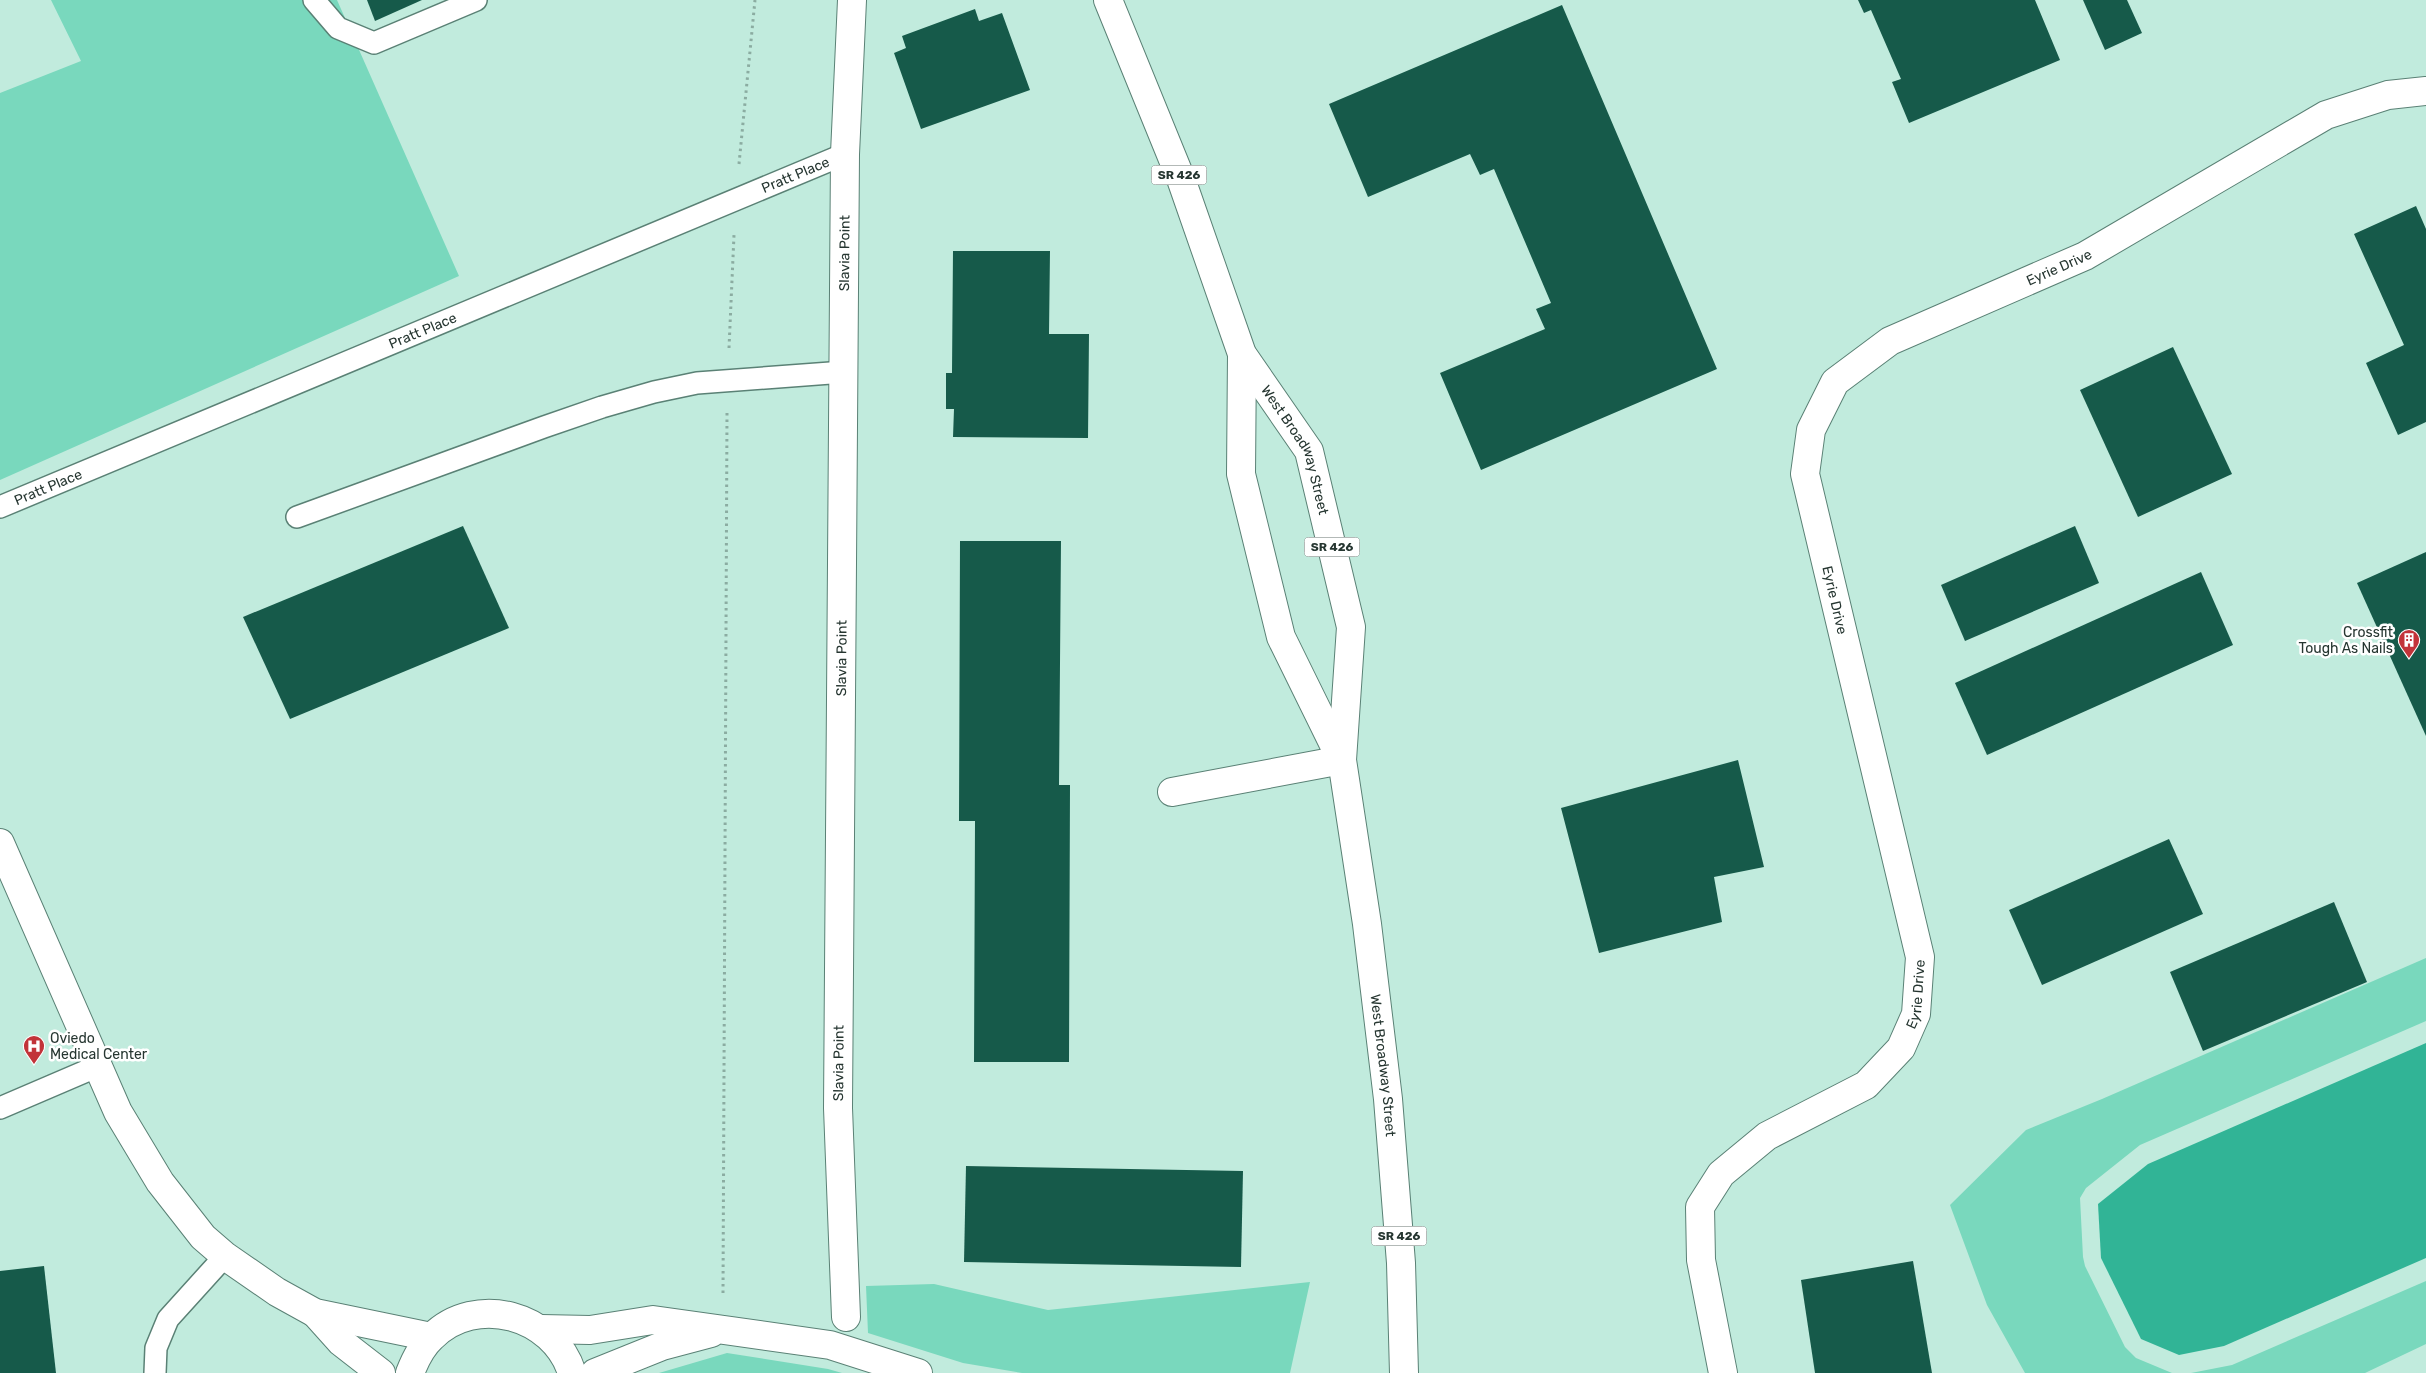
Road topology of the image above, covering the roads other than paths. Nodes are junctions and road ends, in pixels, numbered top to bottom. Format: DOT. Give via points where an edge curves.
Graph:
graph roads {
  1 [pos="314,0"];
  2 [pos="476,0"];
  3 [pos="852,0"];
  4 [pos="1108,0"];
  5 [pos="2426,91"];
  6 [pos="845,154"];
  7 [pos="1242,354"];
  8 [pos="844,372"];
  9 [pos="0,507"];
  10 [pos="297,517"];
  11 [pos="1342,760"];
  12 [pos="1172,792"];
  13 [pos="0,843"];
  14 [pos="98,1066"];
  15 [pos="1,1104"];
  16 [pos="225,1256"];
  17 [pos="315,1313"];
  18 [pos="846,1317"];
  19 [pos="541,1329"];
  20 [pos="724,1329"];
  21 [pos="431,1337"];
  22 [pos="155,1373"];
  23 [pos="381,1373"];
  24 [pos="410,1373"];
  25 [pos="572,1373"];
  26 [pos="595,1373"];
  27 [pos="918,1373"];
  28 [pos="1404,1373"];
  29 [pos="1723,1373"];
  1 -- 2 [label="lane" via="338,28 374,43"];
  3 -- 6 [label="street, Slavia Point"];
  4 -- 7 [label="street, West Broadway Street / SR 426" via="1181,178"];
  5 -- 29 [label="street, Eyrie Drive" via="2388,95 2326,115 2085,256 1890,341 1835,382 1811,430 1805,474 1920,956 1916,1014 1901,1048 1866,1085 1767,1136 1721,1174 1700,1207 1701,1260"];
  6 -- 8 [label="street, Slavia Point"];
  6 -- 9 [label="lane, Pratt Place"];
  7 -- 11 [label="street, West Broadway Street / SR 426" via="1241,474 1281,637"];
  7 -- 11 [label="street, West Broadway Street / SR 426" via="1309,451 1351,627"];
  8 -- 10 [label="lane" via="697,383 602,407"];
  8 -- 18 [label="street, Slavia Point" via="838,1108"];
  11 -- 12 [label="street"];
  11 -- 28 [label="street, West Broadway Street / SR 426" via="1367,924 1388,1099 1401,1263"];
  13 -- 14 [label="street"];
  14 -- 15 [label="lane"];
  14 -- 16 [label="street" via="118,1112 160,1182 203,1237"];
  16 -- 17 [label="street" via="277,1292"];
  16 -- 22 [label="lane" via="168,1320 156,1348"];
  17 -- 21 [label="street"];
  17 -- 23 [label="street" via="341,1342"];
  19 -- 20 [label="street" via="590,1330 653,1320"];
  19 -- 21 [label="street" via="505,1314 485,1314 465,1317"];
  19 -- 25 [label="street" via="557,1344"];
  20 -- 26 [label="street" via="662,1346"];
  20 -- 27 [label="street" via="830,1345"];
  21 -- 24 [label="street" via="417,1356"];
}
